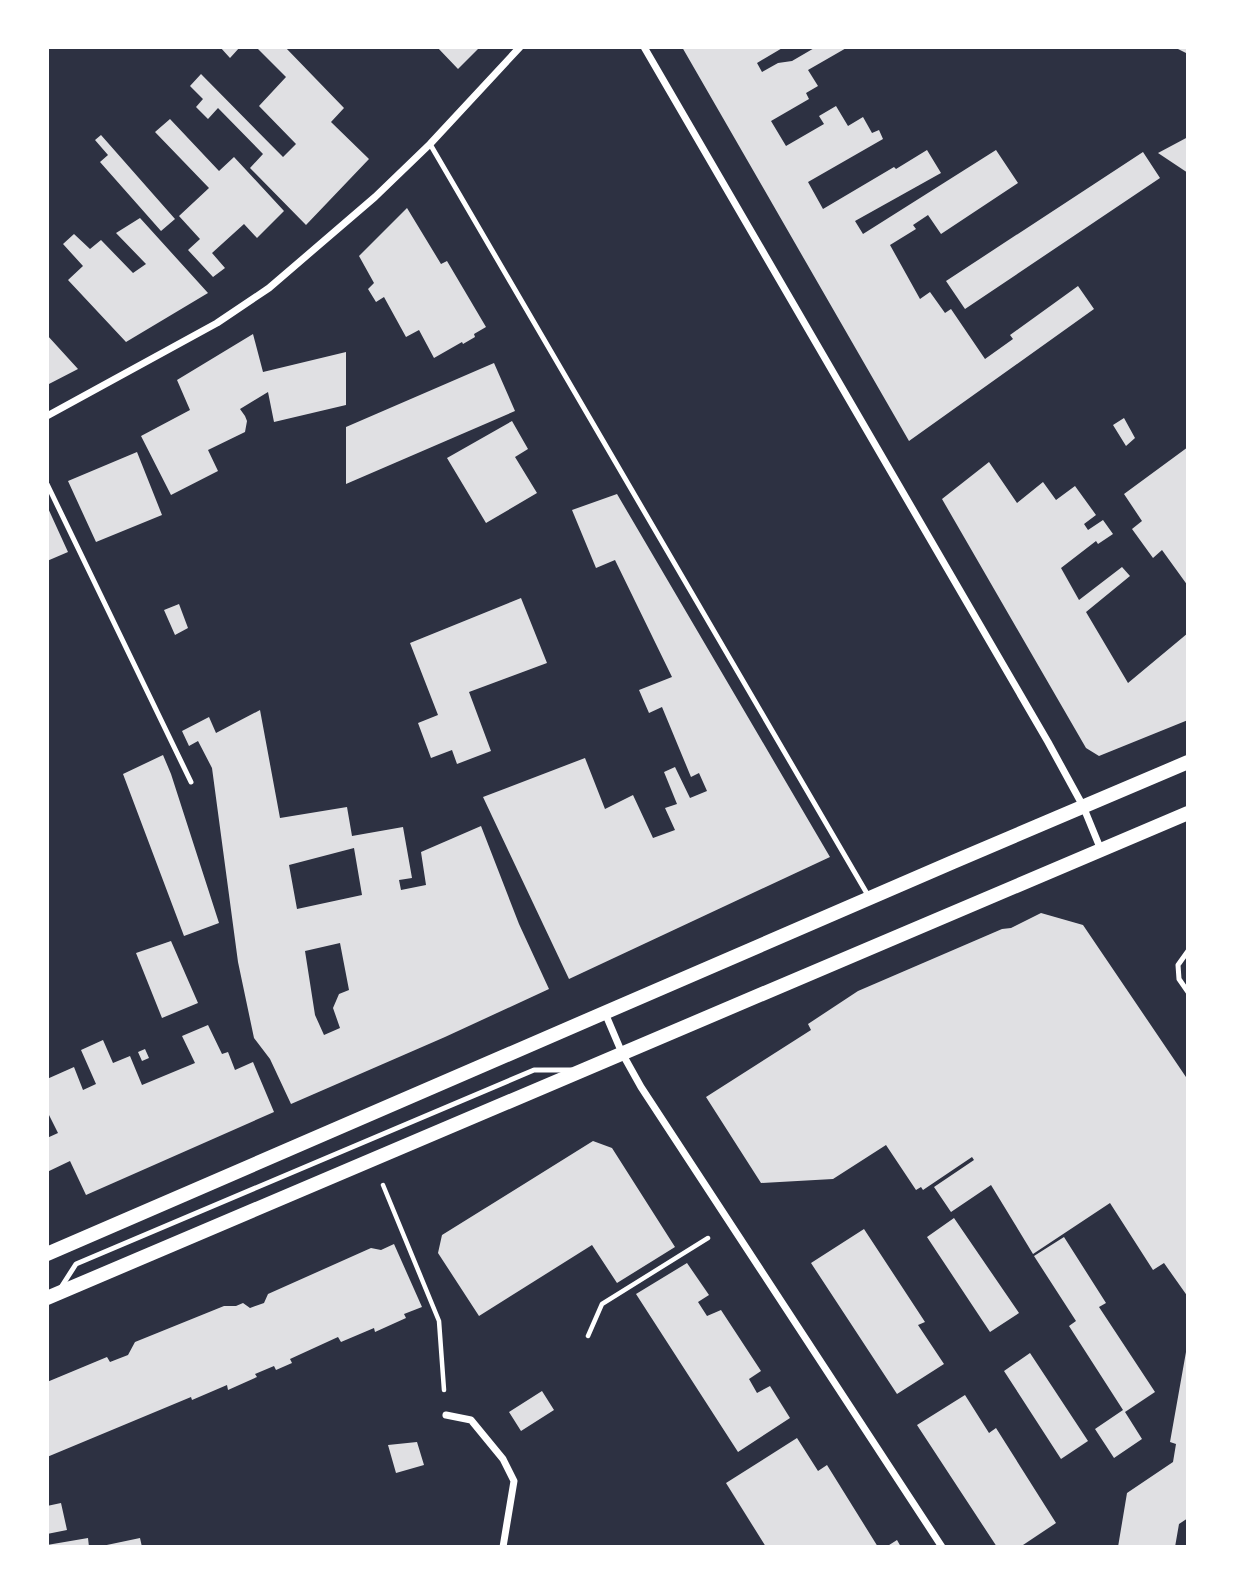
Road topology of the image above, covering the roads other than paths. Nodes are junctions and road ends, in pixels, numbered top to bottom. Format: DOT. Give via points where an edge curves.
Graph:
graph roads {
  1 [pos="520,47"];
  2 [pos="644,47"];
  3 [pos="430,144"];
  4 [pos="47,416"];
  5 [pos="47,484"];
  6 [pos="1188,762"];
  7 [pos="191,782"];
  8 [pos="1083,806"];
  9 [pos="1188,813"];
  10 [pos="1101,850"];
  11 [pos="870,898"];
  12 [pos="1188,951"];
  13 [pos="1188,992"];
  14 [pos="605,1013"];
  15 [pos="622,1054"];
  16 [pos="582,1070"];
  17 [pos="47,1254"];
  18 [pos="52,1296"];
  19 [pos="446,1415"];
  20 [pos="503,1547"];
  21 [pos="942,1547"];
  1 -- 3 [label="street"];
  2 -- 8 [label="street"];
  3 -- 4 [label="street" via="270,288 217,323"];
  3 -- 11 [label="lane"];
  5 -- 7 [label="lane"];
  6 -- 8 [label="main road"];
  8 -- 10 [label="street"];
  8 -- 11 [label="main road"];
  9 -- 10 [label="main road"];
  10 -- 15 [label="main road"];
  11 -- 14 [label="main road"];
  12 -- 13 [label="lane" via="1178,965 1179,979"];
  14 -- 15 [label="street"];
  14 -- 17 [label="main road"];
  15 -- 16 [label="main road"];
  15 -- 21 [label="street"];
  16 -- 18 [label="main road"];
  16 -- 18 [label="lane" via="534,1070 76,1264"];
  19 -- 20 [label="street" via="471,1420 503,1459 514,1481"];
}
